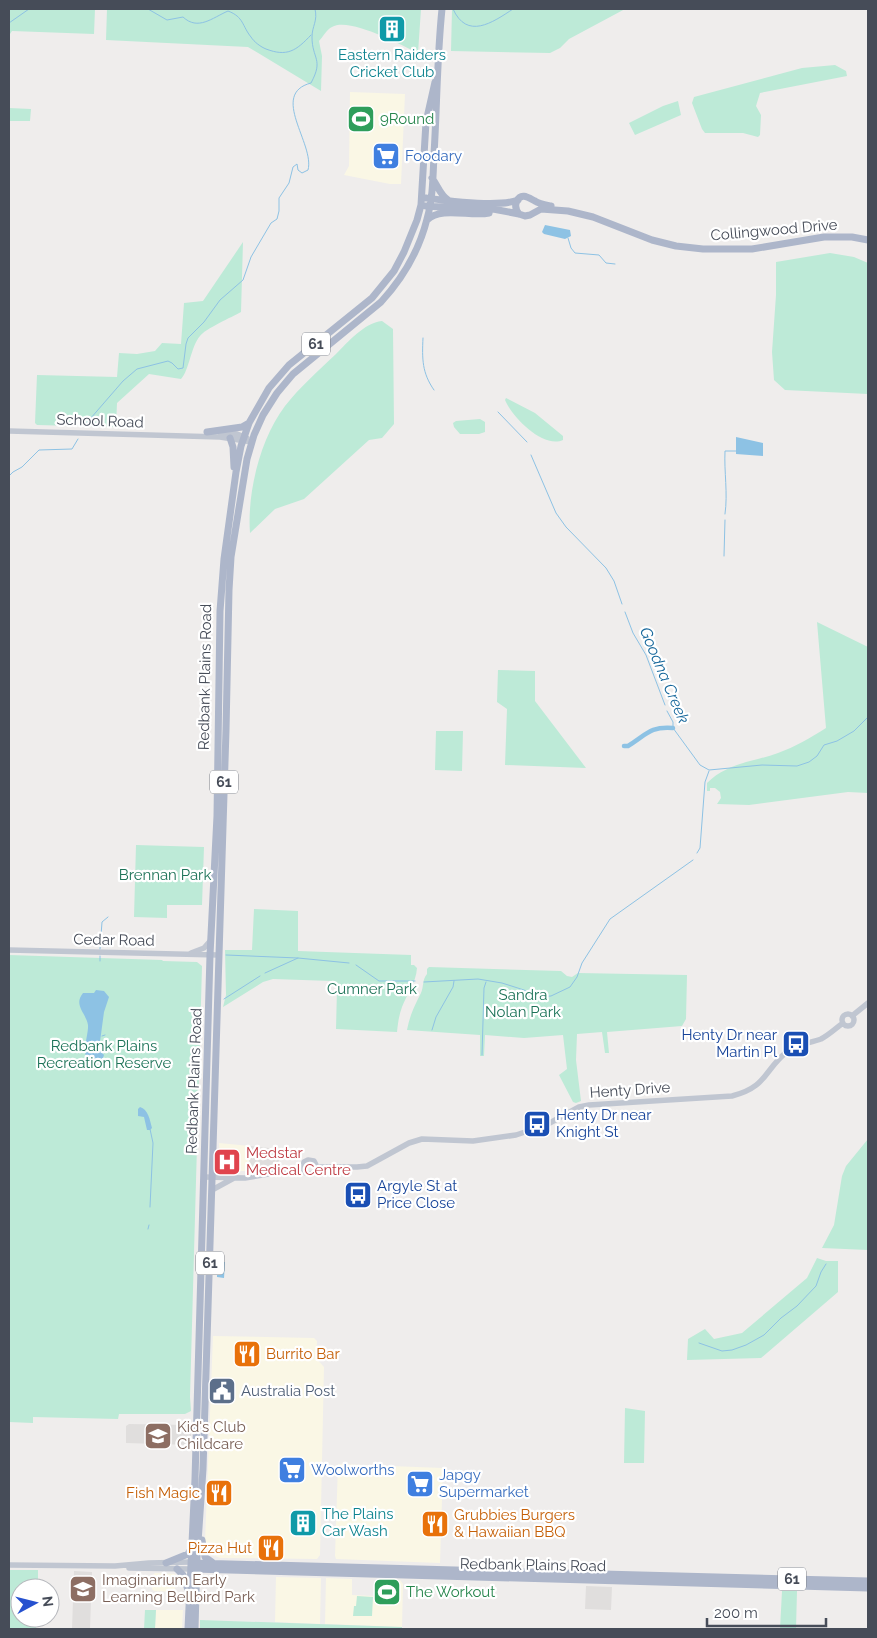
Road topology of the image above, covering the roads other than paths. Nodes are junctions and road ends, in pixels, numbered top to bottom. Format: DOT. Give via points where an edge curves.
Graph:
graph roads {
  1 [pos="442,10"];
  2 [pos="438,72"];
  3 [pos="432,178"];
  4 [pos="518,200"];
  5 [pos="450,201"];
  6 [pos="535,201"];
  7 [pos="421,202"];
  8 [pos="430,203"];
  9 [pos="493,209"];
  10 [pos="568,211"];
  11 [pos="534,212"];
  12 [pos="519,214"];
  13 [pos="427,220"];
  14 [pos="868,240"];
  15 [pos="249,423"];
  16 [pos="9,431"];
  17 [pos="207,432"];
  18 [pos="191,436"];
  19 [pos="230,438"];
  20 [pos="244,438"];
  21 [pos="252,442"];
  22 [pos="236,472"];
  23 [pos="211,940"];
  24 [pos="9,950"];
  25 [pos="189,955"];
  26 [pos="214,955"];
  27 [pos="868,1003"];
  28 [pos="317,1167"];
  29 [pos="303,1168"];
  30 [pos="205,1177"];
  31 [pos="213,1178"];
  32 [pos="234,1178"];
  33 [pos="212,1190"];
  34 [pos="200,1515"];
  35 [pos="191,1548"];
  36 [pos="166,1563"];
  37 [pos="214,1563"];
  38 [pos="9,1564"];
  39 [pos="262,1564"];
  40 [pos="114,1566"];
  41 [pos="194,1566"];
  42 [pos="177,1569"];
  43 [pos="411,1569"];
  44 [pos="292,1573"];
  45 [pos="434,1576"];
  46 [pos="868,1581"];
  47 [pos="868,1588"];
  48 [pos="190,1593"];
  49 [pos="188,1629"];
  50 [pos="195,1629"];
  1 -- 2 [label="main road, Redbank Plains Road / 61"];
  2 -- 3 [label="main road, Redbank Plains Road / 61"];
  2 -- 7 [label="main road, Redbank Plains Road / 61" via="426,122"];
  3 -- 5 [label="main road" via="442,196"];
  3 -- 8 [label="main road, Redbank Plains Road / 61"];
  4 -- 5 [label="main road" via="508,203"];
  4 -- 6 [label="main road" via="528,196"];
  4 -- 12 [label="main road"];
  5 -- 8 [label="main road"];
  6 -- 10 [label="main road, Collingwood Drive"];
  6 -- 11 [label="main road"];
  7 -- 8 [label="main road"];
  7 -- 15 [label="main road, Redbank Plains Road / 61" via="407,247 382,287 284,371 262,398"];
  8 -- 9 [label="main road"];
  8 -- 13 [label="main road, Redbank Plains Road / 61"];
  9 -- 12 [label="main road"];
  9 -- 13 [label="main road" via="480,214 440,214"];
  10 -- 11 [label="main road, Collingwood Drive" via="541,208"];
  10 -- 14 [label="main road, Collingwood Drive" via="662,243 703,249 752,249 824,237"];
  11 -- 12 [label="main road" via="528,216"];
  13 -- 21 [label="main road, Redbank Plains Road / 61" via="408,266 396,284 381,302 293,374 263,415"];
  15 -- 17 [label="main road"];
  15 -- 20 [label="main road, Redbank Plains Road / 61"];
  16 -- 18 [label="street, School Road"];
  17 -- 18 [label="street, School Road"];
  17 -- 20 [label="street, School Road" via="228,432"];
  18 -- 19 [label="street, School Road"];
  19 -- 20 [label="street, School Road"];
  19 -- 22 [label="main road"];
  20 -- 21 [label="street, School Road"];
  20 -- 22 [label="main road, Redbank Plains Road / 61"];
  21 -- 26 [label="main road, Redbank Plains Road / 61" via="244,474 229,590 226,730"];
  22 -- 23 [label="main road, Redbank Plains Road / 61" via="220,611 217,816"];
  23 -- 25 [label="street" via="204,948"];
  23 -- 26 [label="main road, Redbank Plains Road / 61"];
  24 -- 25 [label="street, Cedar Road"];
  25 -- 26 [label="street, Cedar Road"];
  26 -- 30 [label="main road, Redbank Plains Road / 61"];
  26 -- 31 [label="main road, Redbank Plains Road / 61"];
  27 -- 28 [label="street, Henty Drive" via="852,1016 854,1020 850,1025 843,1023 823,1038 788,1051 762,1081 743,1093 581,1106 546,1125 516,1135 473,1141 422,1139 367,1166"];
  28 -- 29 [label="street" via="310,1174"];
  28 -- 29 [label="street" via="314,1161 309,1160 304,1162"];
  29 -- 32 [label="street"];
  30 -- 31 [label="street"];
  30 -- 35 [label="main road, Redbank Plains Road / 61"];
  31 -- 32 [label="street"];
  31 -- 33 [label="main road, Redbank Plains Road / 61"];
  32 -- 33 [label="street"];
  33 -- 34 [label="main road, Redbank Plains Road / 61"];
  34 -- 37 [label="main road, 61" via="203,1552"];
  34 -- 41 [label="main road, Redbank Plains Road / 61"];
  35 -- 36 [label="main road" via="188,1554"];
  35 -- 41 [label="main road, Redbank Plains Road / 61"];
  36 -- 40 [label="street"];
  36 -- 41 [label="street"];
  37 -- 39 [label="main road, Redbank Plains Road / 61"];
  37 -- 41 [label="main road, Redbank Plains Road / 61"];
  38 -- 40 [label="street"];
  39 -- 43 [label="main road, Redbank Plains Road / 61"];
  39 -- 44 [label="main road" via="266,1569"];
  40 -- 42 [label="street"];
  41 -- 42 [label="street"];
  41 -- 44 [label="main road, Redbank Plains Road / 61"];
  41 -- 48 [label="main road"];
  41 -- 50 [label="main road"];
  42 -- 48 [label="main road"];
  43 -- 45 [label="main road" via="412,1573 431,1573"];
  43 -- 46 [label="main road, Redbank Plains Road / 61"];
  44 -- 45 [label="main road, Redbank Plains Road / 61"];
  45 -- 47 [label="main road, Redbank Plains Road / 61"];
  48 -- 49 [label="main road"];
}
